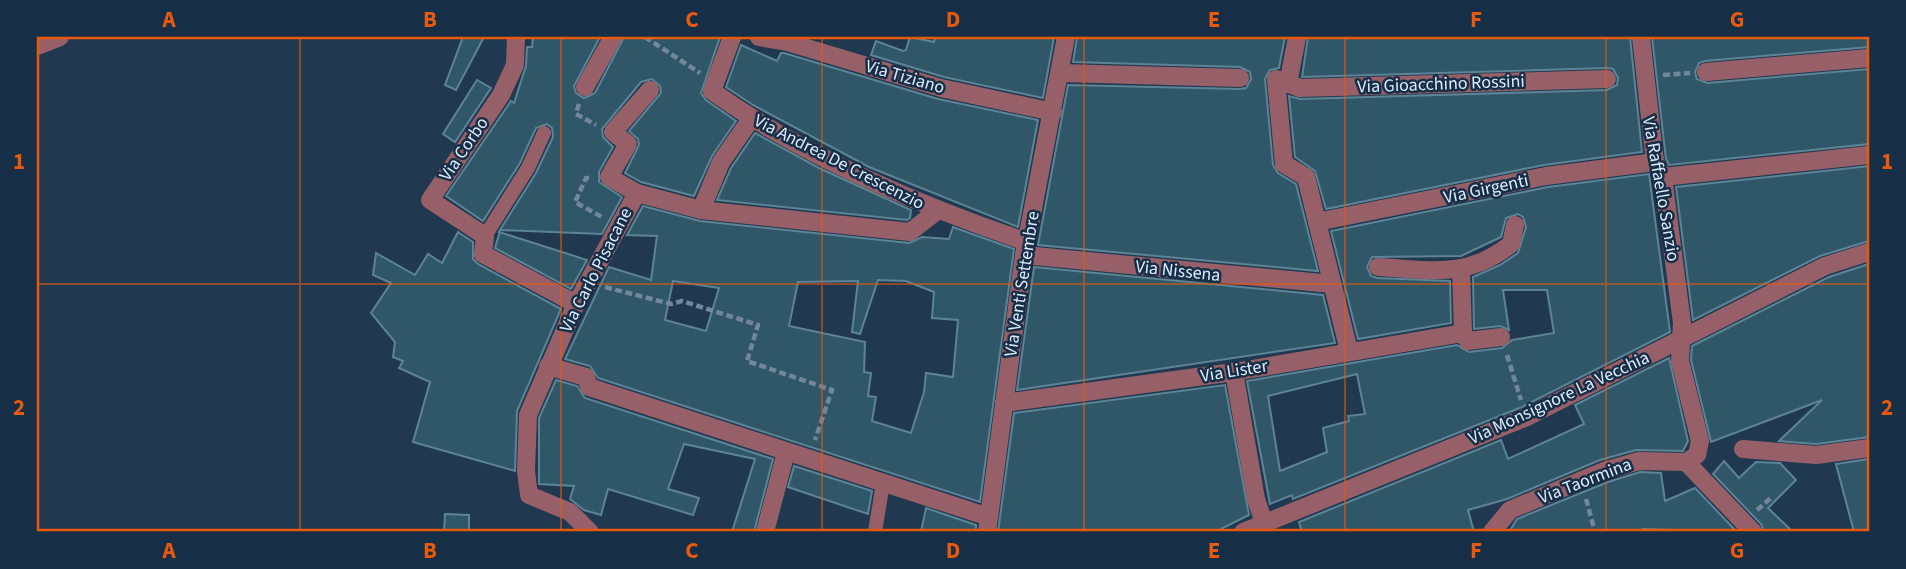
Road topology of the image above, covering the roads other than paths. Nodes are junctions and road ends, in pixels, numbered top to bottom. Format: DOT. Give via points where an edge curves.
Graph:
graph roads {
  1 [pos="60,37"];
  2 [pos="516,37"];
  3 [pos="613,37"];
  4 [pos="732,37"];
  5 [pos="759,37"];
  6 [pos="1066,37"];
  7 [pos="1297,37"];
  8 [pos="1641,37"];
  9 [pos="789,39"];
  10 [pos="37,46"];
  11 [pos="1869,58"];
  12 [pos="1706,72"];
  13 [pos="1061,73"];
  14 [pos="1240,78"];
  15 [pos="1607,79"];
  16 [pos="1282,81"];
  17 [pos="585,87"];
  18 [pos="650,90"];
  19 [pos="1053,112"];
  20 [pos="751,119"];
  21 [pos="544,133"];
  22 [pos="1869,155"];
  23 [pos="1659,169"];
  24 [pos="637,193"];
  25 [pos="701,210"];
  26 [pos="937,211"];
  27 [pos="1317,222"];
  28 [pos="1515,225"];
  29 [pos="485,236"];
  30 [pos="1026,248"];
  31 [pos="1869,252"];
  32 [pos="1378,267"];
  33 [pos="1461,270"];
  34 [pos="1332,284"];
  35 [pos="576,304"];
  36 [pos="1463,333"];
  37 [pos="1501,337"];
  38 [pos="1679,341"];
  39 [pos="1349,351"];
  40 [pos="548,366"];
  41 [pos="1234,372"];
  42 [pos="1004,403"];
  43 [pos="1869,448"];
  44 [pos="1743,449"];
  45 [pos="786,452"];
  46 [pos="1686,463"];
  47 [pos="884,483"];
  48 [pos="988,524"];
  49 [pos="1265,528"];
  50 [pos="590,532"];
  51 [pos="765,532"];
  52 [pos="875,532"];
  53 [pos="1243,532"];
  54 [pos="1492,532"];
  55 [pos="1753,532"];
  1 -- 10 [label="street"];
  2 -- 29 [label="street, Via Corbo" via="515,65 501,95 430,200"];
  3 -- 17 [label="street"];
  4 -- 20 [label="street, Via Andrea De Crescenzio" via="712,91"];
  5 -- 9 [label="street, Via Tiziano"];
  6 -- 13 [label="street, Via Venti Settembre"];
  7 -- 16 [label="street"];
  8 -- 23 [label="street, Via Raffaello Sanzio"];
  9 -- 19 [label="street, Via Tiziano" via="942,88"];
  11 -- 12 [label="street"];
  13 -- 14 [label="street"];
  13 -- 19 [label="street, Via Venti Settembre"];
  15 -- 16 [label="street, Via Gioacchino Rossini" via="1300,88"];
  16 -- 27 [label="street" via="1284,164 1306,177"];
  18 -- 24 [label="street" via="613,132 628,144 609,177"];
  19 -- 30 [label="street, Via Venti Settembre"];
  20 -- 25 [label="street" via="721,162"];
  20 -- 26 [label="street, Via Andrea De Crescenzio"];
  21 -- 29 [label="lane" via="528,168"];
  22 -- 23 [label="street, Via Girgenti"];
  23 -- 27 [label="street, Via Girgenti" via="1546,176"];
  23 -- 38 [label="street, Via Raffaello Sanzio" via="1682,323"];
  24 -- 25 [label="street, Via Carlo Pisacane"];
  24 -- 35 [label="street, Via Carlo Pisacane"];
  25 -- 26 [label="street, Via Carlo Pisacane" via="910,232"];
  26 -- 30 [label="street, Via Andrea De Crescenzio"];
  27 -- 34 [label="street"];
  28 -- 33 [label="street" via="1511,244 1490,261"];
  29 -- 35 [label="street" via="483,254"];
  30 -- 34 [label="street, Via Nissena"];
  30 -- 42 [label="street, Via Venti Settembre"];
  31 -- 38 [label="street, Via Monsignore La Vecchia" via="1825,266"];
  32 -- 33 [label="street"];
  33 -- 36 [label="street"];
  34 -- 39 [label="street"];
  35 -- 40 [label="street, Via Carlo Pisacane"];
  36 -- 37 [label="street, Via Lister" via="1468,341"];
  36 -- 39 [label="street, Via Lister"];
  38 -- 46 [label="street" via="1700,441 1697,454"];
  38 -- 49 [label="street, Via Monsignore La Vecchia" via="1527,417"];
  39 -- 41 [label="street, Via Lister"];
  40 -- 45 [label="street" via="586,377 589,387"];
  40 -- 50 [label="street, Via Carlo Pisacane" via="528,415 529,495 570,512"];
  41 -- 42 [label="street, Via Lister"];
  41 -- 49 [label="street"];
  42 -- 48 [label="street, Via Venti Settembre"];
  43 -- 44 [label="street" via="1816,455"];
  45 -- 47 [label="street"];
  45 -- 51 [label="street"];
  46 -- 54 [label="street, Via Taormina" via="1639,461 1580,481 1510,510"];
  46 -- 55 [label="street"];
  47 -- 48 [label="street"];
  47 -- 52 [label="lane"];
  49 -- 53 [label="street, Via Monsignore La Vecchia"];
}
